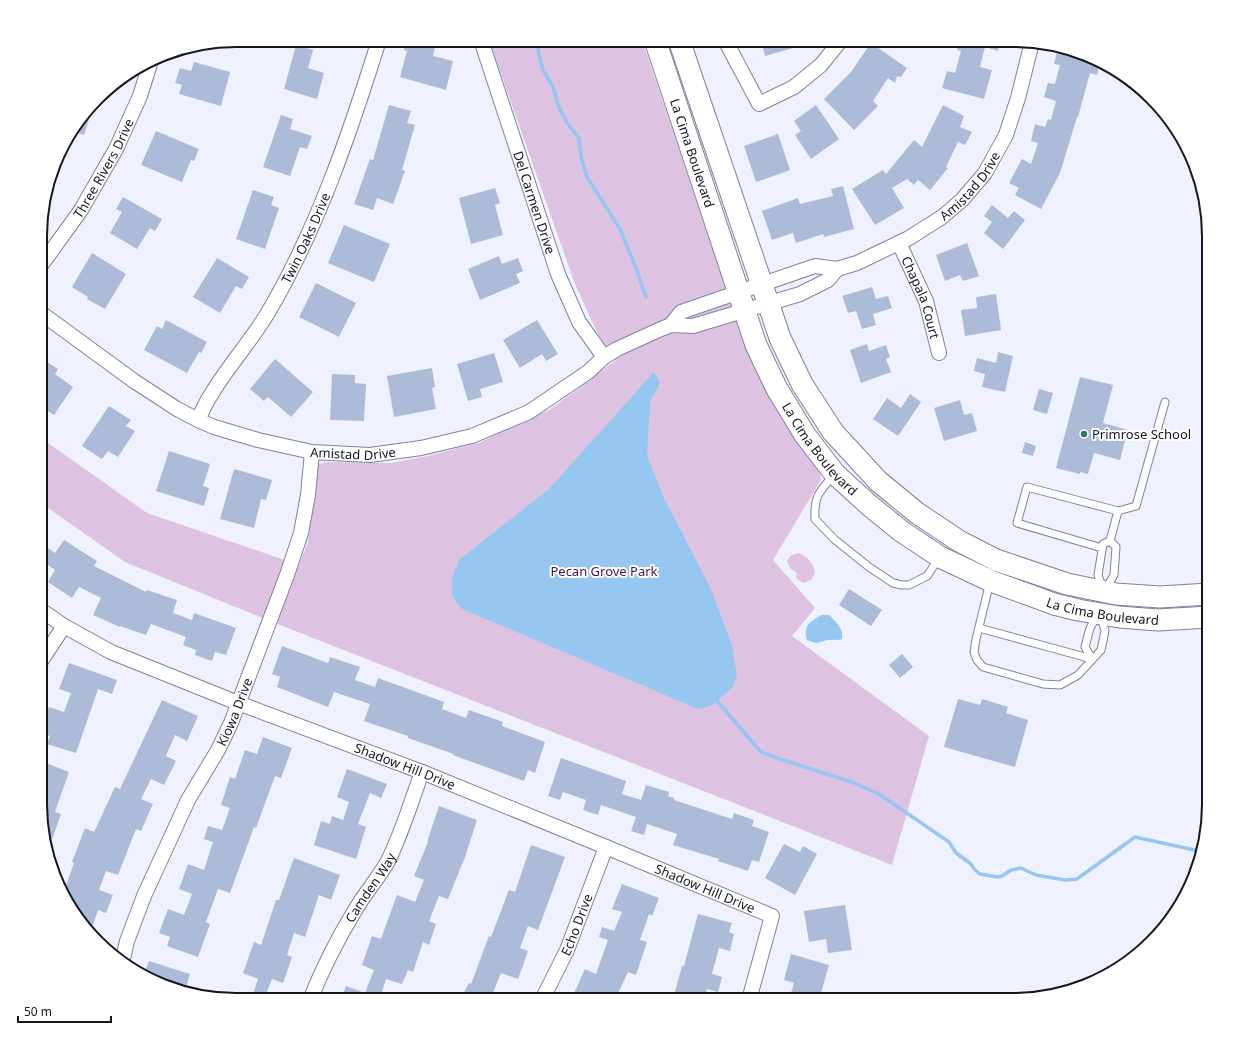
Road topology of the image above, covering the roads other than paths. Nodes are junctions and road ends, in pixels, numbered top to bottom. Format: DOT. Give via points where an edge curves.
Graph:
graph roads {
  1 [pos="377,47"];
  2 [pos="483,47"];
  3 [pos="657,47"];
  4 [pos="681,47"];
  5 [pos="729,47"];
  6 [pos="835,47"];
  7 [pos="1031,48"];
  8 [pos="148,69"];
  9 [pos="899,243"];
  10 [pos="47,257"];
  11 [pos="837,269"];
  12 [pos="765,294"];
  13 [pos="742,301"];
  14 [pos="47,317"];
  15 [pos="671,325"];
  16 [pos="939,353"];
  17 [pos="604,357"];
  18 [pos="1165,402"];
  19 [pos="198,420"];
  20 [pos="312,452"];
  21 [pos="854,455"];
  22 [pos="835,474"];
  23 [pos="1118,511"];
  24 [pos="946,532"];
  25 [pos="1110,541"];
  26 [pos="1102,548"];
  27 [pos="940,557"];
  28 [pos="991,581"];
  29 [pos="1104,592"];
  30 [pos="1202,594"];
  31 [pos="1100,613"];
  32 [pos="47,614"];
  33 [pos="1202,617"];
  34 [pos="64,626"];
  35 [pos="978,628"];
  36 [pos="47,652"];
  37 [pos="1092,659"];
  38 [pos="238,703"];
  39 [pos="422,772"];
  40 [pos="606,847"];
  41 [pos="124,956"];
  42 [pos="313,993"];
  43 [pos="546,993"];
  44 [pos="751,993"];
  1 -- 19 [label="street, Twin Oaks Drive" via="360,102 321,206 294,263 268,312 212,393"];
  2 -- 17 [label="street, Del Carmen Drive" via="558,274 579,322"];
  3 -- 13 [label="street, La Cima Boulevard"];
  4 -- 12 [label="street, La Cima Boulevard"];
  5 -- 6 [label="street" via="759,104 794,87 821,65"];
  7 -- 9 [label="street, Amistad Drive" via="1006,135 985,173 962,200 942,218"];
  8 -- 10 [label="street, Three Rivers Drive" via="140,96 116,150 82,210"];
  9 -- 11 [label="street, Amistad Drive" via="857,263"];
  9 -- 16 [label="street, Chapala Court" via="926,301"];
  11 -- 12 [label="street, Amistad Drive" via="815,266"];
  11 -- 12 [label="street, Amistad Drive" via="828,280 800,294"];
  12 -- 13 [label="street, Amistad Drive"];
  12 -- 13 [label="street, Amistad Drive"];
  12 -- 21 [label="street, La Cima Boulevard" via="780,338 802,384 834,432"];
  13 -- 15 [label="street, Amistad Drive" via="693,326"];
  13 -- 15 [label="street, Amistad Drive" via="681,312"];
  13 -- 22 [label="street, La Cima Boulevard" via="756,345 777,389 805,435"];
  14 -- 19 [label="street, Amistad Drive" via="134,381"];
  15 -- 17 [label="street, Amistad Drive"];
  17 -- 20 [label="street, Amistad Drive" via="588,372 529,412 472,436 421,448 370,454"];
  18 -- 23 [label="lane" via="1136,506"];
  19 -- 20 [label="street, Amistad Drive" via="258,440"];
  20 -- 38 [label="street, Kiowa Drive" via="308,496 301,532"];
  21 -- 22 [label="street"];
  21 -- 24 [label="street, La Cima Boulevard" via="878,481 917,513"];
  22 -- 27 [label="street, La Cima Boulevard" via="901,531"];
  22 -- 27 [label="lane" via="819,491 814,507 815,519 845,549 869,568 893,583 909,585 927,576"];
  23 -- 25 [label="lane"];
  23 -- 26 [label="lane" via="1028,487 1017,523"];
  24 -- 27 [label="street"];
  24 -- 29 [label="street, La Cima Boulevard" via="996,560 1067,584"];
  25 -- 26 [label="lane" via="1103,544"];
  25 -- 29 [label="lane" via="1116,547 1114,575"];
  26 -- 29 [label="lane" via="1098,574"];
  27 -- 28 [label="street, La Cima Boulevard"];
  28 -- 31 [label="street, La Cima Boulevard" via="1054,604"];
  28 -- 35 [label="lane"];
  29 -- 30 [label="street, La Cima Boulevard" via="1160,597"];
  29 -- 31 [label="street"];
  31 -- 33 [label="street, La Cima Boulevard" via="1158,620"];
  31 -- 37 [label="lane" via="1105,631 1101,650"];
  31 -- 37 [label="lane" via="1090,628 1085,647"];
  32 -- 34 [label="street, Shadow Hill Drive"];
  34 -- 36 [label="street"];
  34 -- 38 [label="street, Shadow Hill Drive" via="111,652"];
  35 -- 37 [label="lane"];
  35 -- 37 [label="lane" via="974,652 983,667 1043,684 1060,685 1078,675"];
  38 -- 39 [label="street, Shadow Hill Drive"];
  38 -- 41 [label="street, Kiowa Drive" via="218,750 188,800 144,896"];
  39 -- 40 [label="street, Shadow Hill Drive"];
  39 -- 42 [label="street, Camden Way" via="388,861 354,911"];
  40 -- 43 [label="street, Echo Drive" via="567,950"];
  40 -- 44 [label="street, Shadow Hill Drive" via="772,916"];
}
